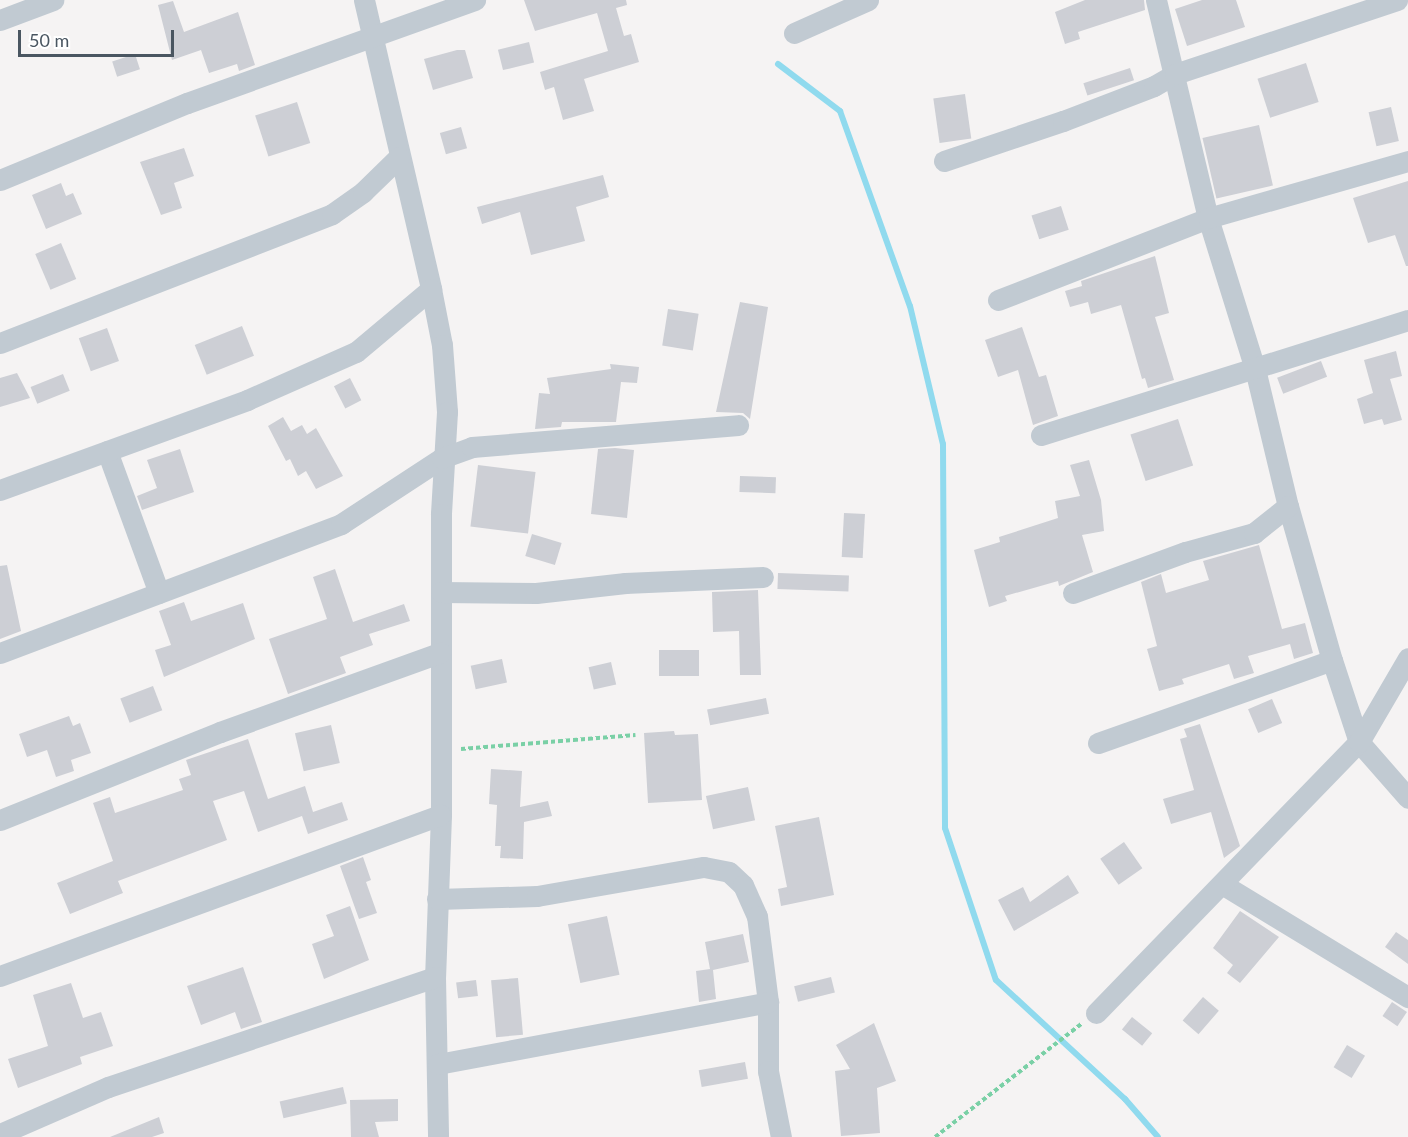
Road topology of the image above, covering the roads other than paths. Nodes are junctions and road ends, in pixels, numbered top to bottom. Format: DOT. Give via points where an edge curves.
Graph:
graph roads {
  1 [pos="53,0"];
  2 [pos="364,0"];
  3 [pos="475,0"];
  4 [pos="868,0"];
  5 [pos="1156,0"];
  6 [pos="1397,0"];
  7 [pos="0,20"];
  8 [pos="794,33"];
  9 [pos="373,39"];
  10 [pos="1175,74"];
  11 [pos="399,157"];
  12 [pos="944,161"];
  13 [pos="1408,161"];
  14 [pos="0,180"];
  15 [pos="1208,218"];
  16 [pos="431,289"];
  17 [pos="998,300"];
  18 [pos="1408,320"];
  19 [pos="0,343"];
  20 [pos="1255,369"];
  21 [pos="738,425"];
  22 [pos="1041,435"];
  23 [pos="107,451"];
  24 [pos="442,458"];
  25 [pos="0,490"];
  26 [pos="1288,506"];
  27 [pos="763,577"];
  28 [pos="441,592"];
  29 [pos="159,593"];
  30 [pos="1073,593"];
  31 [pos="0,653"];
  32 [pos="440,653"];
  33 [pos="1408,658"];
  34 [pos="1332,660"];
  35 [pos="1359,742"];
  36 [pos="1098,743"];
  37 [pos="1408,798"];
  38 [pos="441,815"];
  39 [pos="0,820"];
  40 [pos="1222,884"];
  41 [pos="437,899"];
  42 [pos="0,976"];
  43 [pos="435,977"];
  44 [pos="1408,997"];
  45 [pos="768,1002"];
  46 [pos="1096,1013"];
  47 [pos="438,1064"];
  48 [pos="0,1134"];
  49 [pos="438,1137"];
  50 [pos="781,1137"];
  1 -- 7 [label="street"];
  2 -- 9 [label="street"];
  3 -- 9 [label="street"];
  4 -- 8 [label="street"];
  5 -- 10 [label="street"];
  6 -- 10 [label="street"];
  9 -- 11 [label="street"];
  9 -- 14 [label="street" via="187,103"];
  10 -- 12 [label="street" via="1154,86"];
  10 -- 15 [label="street"];
  11 -- 16 [label="street"];
  11 -- 19 [label="street" via="363,192 332,214"];
  13 -- 15 [label="street"];
  15 -- 17 [label="street"];
  15 -- 20 [label="street"];
  16 -- 23 [label="street" via="356,352 247,400"];
  16 -- 24 [label="street" via="442,345 447,412"];
  18 -- 20 [label="street"];
  20 -- 22 [label="street"];
  20 -- 26 [label="street"];
  21 -- 24 [label="street" via="472,447"];
  23 -- 25 [label="street"];
  23 -- 29 [label="street"];
  24 -- 28 [label="street"];
  24 -- 29 [label="street" via="341,524"];
  26 -- 30 [label="street" via="1254,533 1185,552"];
  26 -- 34 [label="street"];
  27 -- 28 [label="street" via="625,583 536,593"];
  28 -- 32 [label="street"];
  29 -- 31 [label="street"];
  32 -- 38 [label="street"];
  32 -- 39 [label="street" via="220,732"];
  33 -- 35 [label="street"];
  34 -- 35 [label="street"];
  34 -- 36 [label="street"];
  35 -- 37 [label="street"];
  35 -- 40 [label="street"];
  38 -- 41 [label="street"];
  38 -- 42 [label="street"];
  40 -- 44 [label="street"];
  40 -- 46 [label="street"];
  41 -- 43 [label="street"];
  41 -- 45 [label="street" via="537,896 705,867 729,872 744,885 757,916"];
  43 -- 47 [label="street"];
  43 -- 48 [label="street" via="108,1087"];
  45 -- 47 [label="street"];
  45 -- 50 [label="street" via="768,1071"];
  47 -- 49 [label="street"];
}
